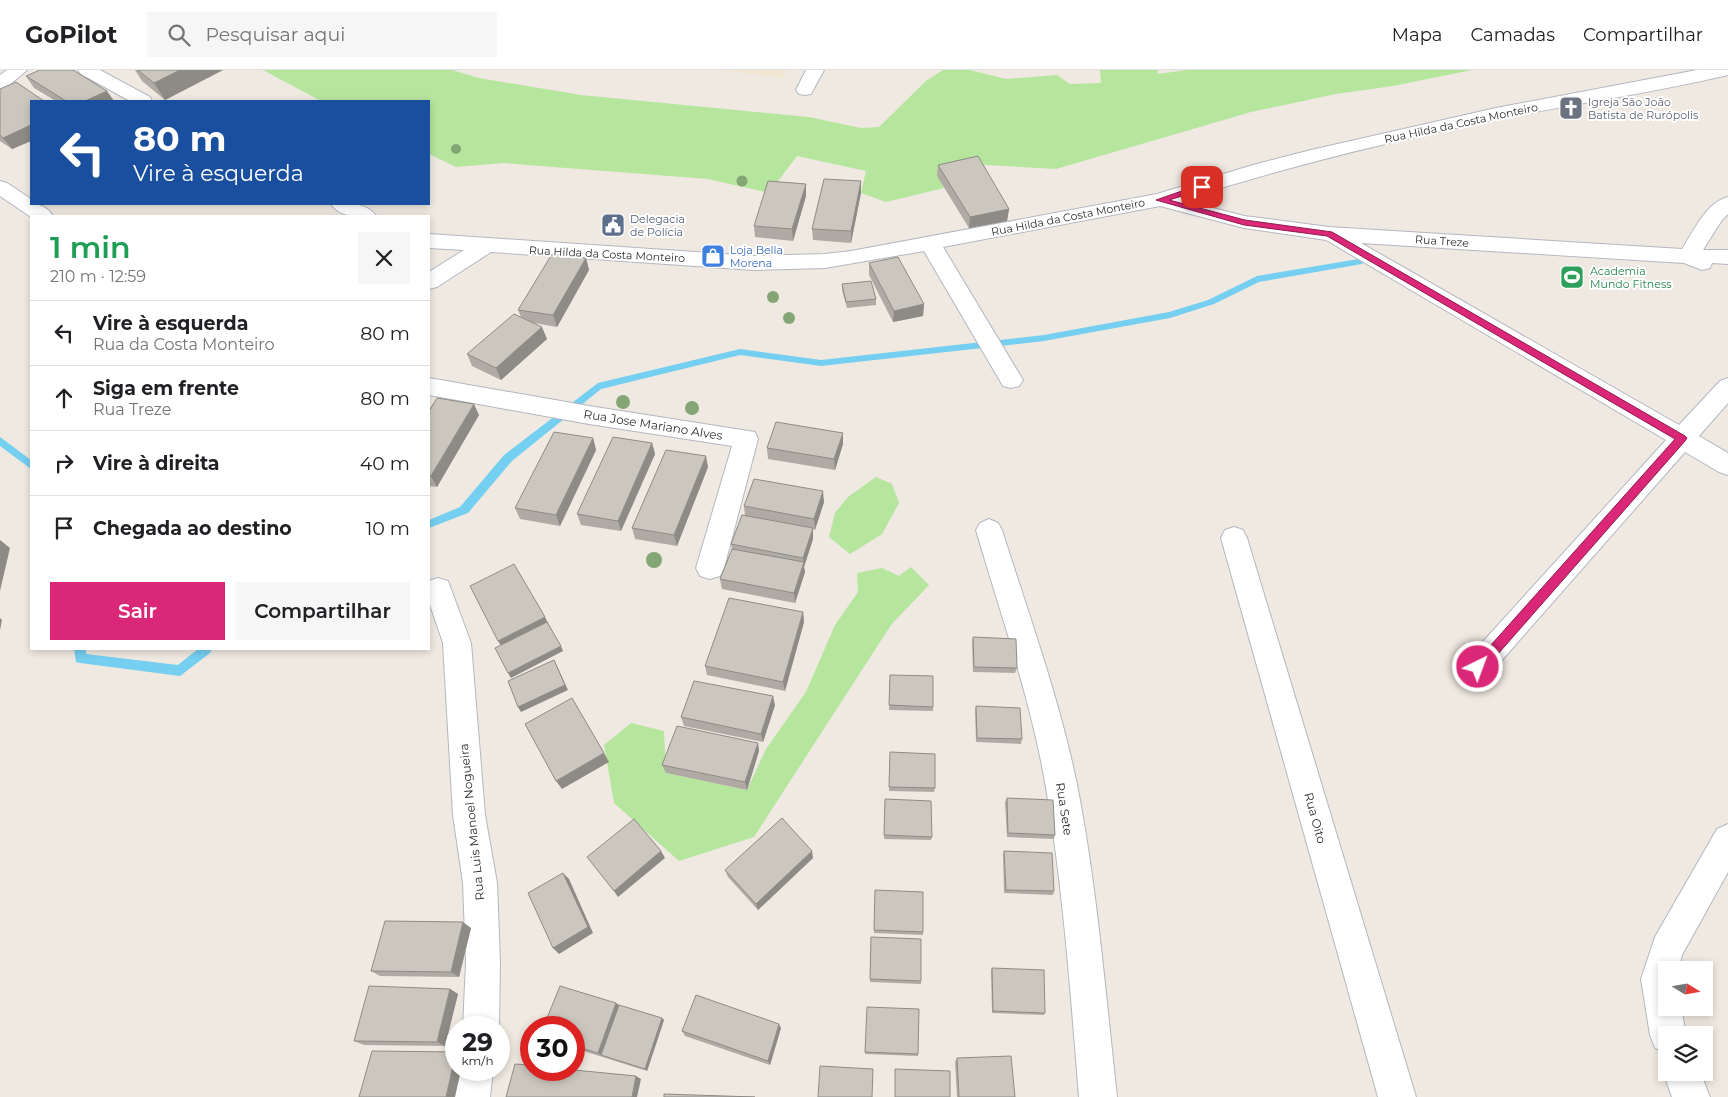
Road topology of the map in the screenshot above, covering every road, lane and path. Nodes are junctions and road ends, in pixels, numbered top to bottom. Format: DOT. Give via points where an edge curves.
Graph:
graph roads {
  1 [pos="18,70"];
  2 [pos="87,70"];
  3 [pos="815,70"];
  4 [pos="1725,70"];
  5 [pos="0,84"];
  6 [pos="805,90"];
  7 [pos="141,100"];
  8 [pos="0,186"];
  9 [pos="1160,200"];
  10 [pos="1728,203"];
  11 [pos="343,205"];
  12 [pos="42,215"];
  13 [pos="364,215"];
  14 [pos="1329,234"];
  15 [pos="430,241"];
  16 [pos="930,243"];
  17 [pos="487,245"];
  18 [pos="1688,256"];
  19 [pos="1728,257"];
  20 [pos="1728,276"];
  21 [pos="430,281"];
  22 [pos="1011,380"];
  23 [pos="430,386"];
  24 [pos="1728,387"];
  25 [pos="1682,438"];
  26 [pos="1728,465"];
  27 [pos="989,530"];
  28 [pos="1234,538"];
  29 [pos="710,568"];
  30 [pos="438,589"];
  31 [pos="1478,667"];
  32 [pos="1728,840"];
  33 [pos="481,1016"];
  34 [pos="1666,1026"];
  35 [pos="474,1081"];
  36 [pos="1685,1081"];
  37 [pos="472,1097"];
  38 [pos="1098,1097"];
  39 [pos="1397,1097"];
  40 [pos="1691,1097"];
  1 -- 5 [label="street"];
  2 -- 7 [label="street"];
  3 -- 6 [label="street"];
  4 -- 9 [label="street, Rua Hilda da Costa Monteiro" via="1496,114 1311,156"];
  8 -- 12 [label="street"];
  9 -- 14 [label="street, Rua Treze" via="1244,222"];
  9 -- 16 [label="street, Rua Hilda da Costa Monteiro"];
  10 -- 18 [label="street" via="1714,216"];
  11 -- 13 [label="street"];
  14 -- 18 [label="street, Rua Treze"];
  14 -- 25 [label="street"];
  15 -- 17 [label="street, Rua Hilda da Costa Monteiro"];
  16 -- 17 [label="street, Rua Hilda da Costa Monteiro" via="825,261 754,263"];
  16 -- 22 [label="street"];
  17 -- 21 [label="street"];
  18 -- 19 [label="street, Rua Treze"];
  18 -- 20 [label="street"];
  23 -- 29 [label="street, Rua Jose Mariano Alves" via="746,440"];
  24 -- 25 [label="street"];
  25 -- 26 [label="street"];
  25 -- 31 [label="street"];
  27 -- 38 [label="street, Rua Sete" via="1043,707 1064,799"];
  28 -- 39 [label="street, Rua Oito"];
  30 -- 33 [label="street, Rua Luis Manoel Nogueira" via="457,643 469,815 480,883"];
  32 -- 34 [label="street" via="1667,949 1662,964 1658,979"];
  35 -- 37 [label="street"];
  36 -- 40 [label="street"];
}
